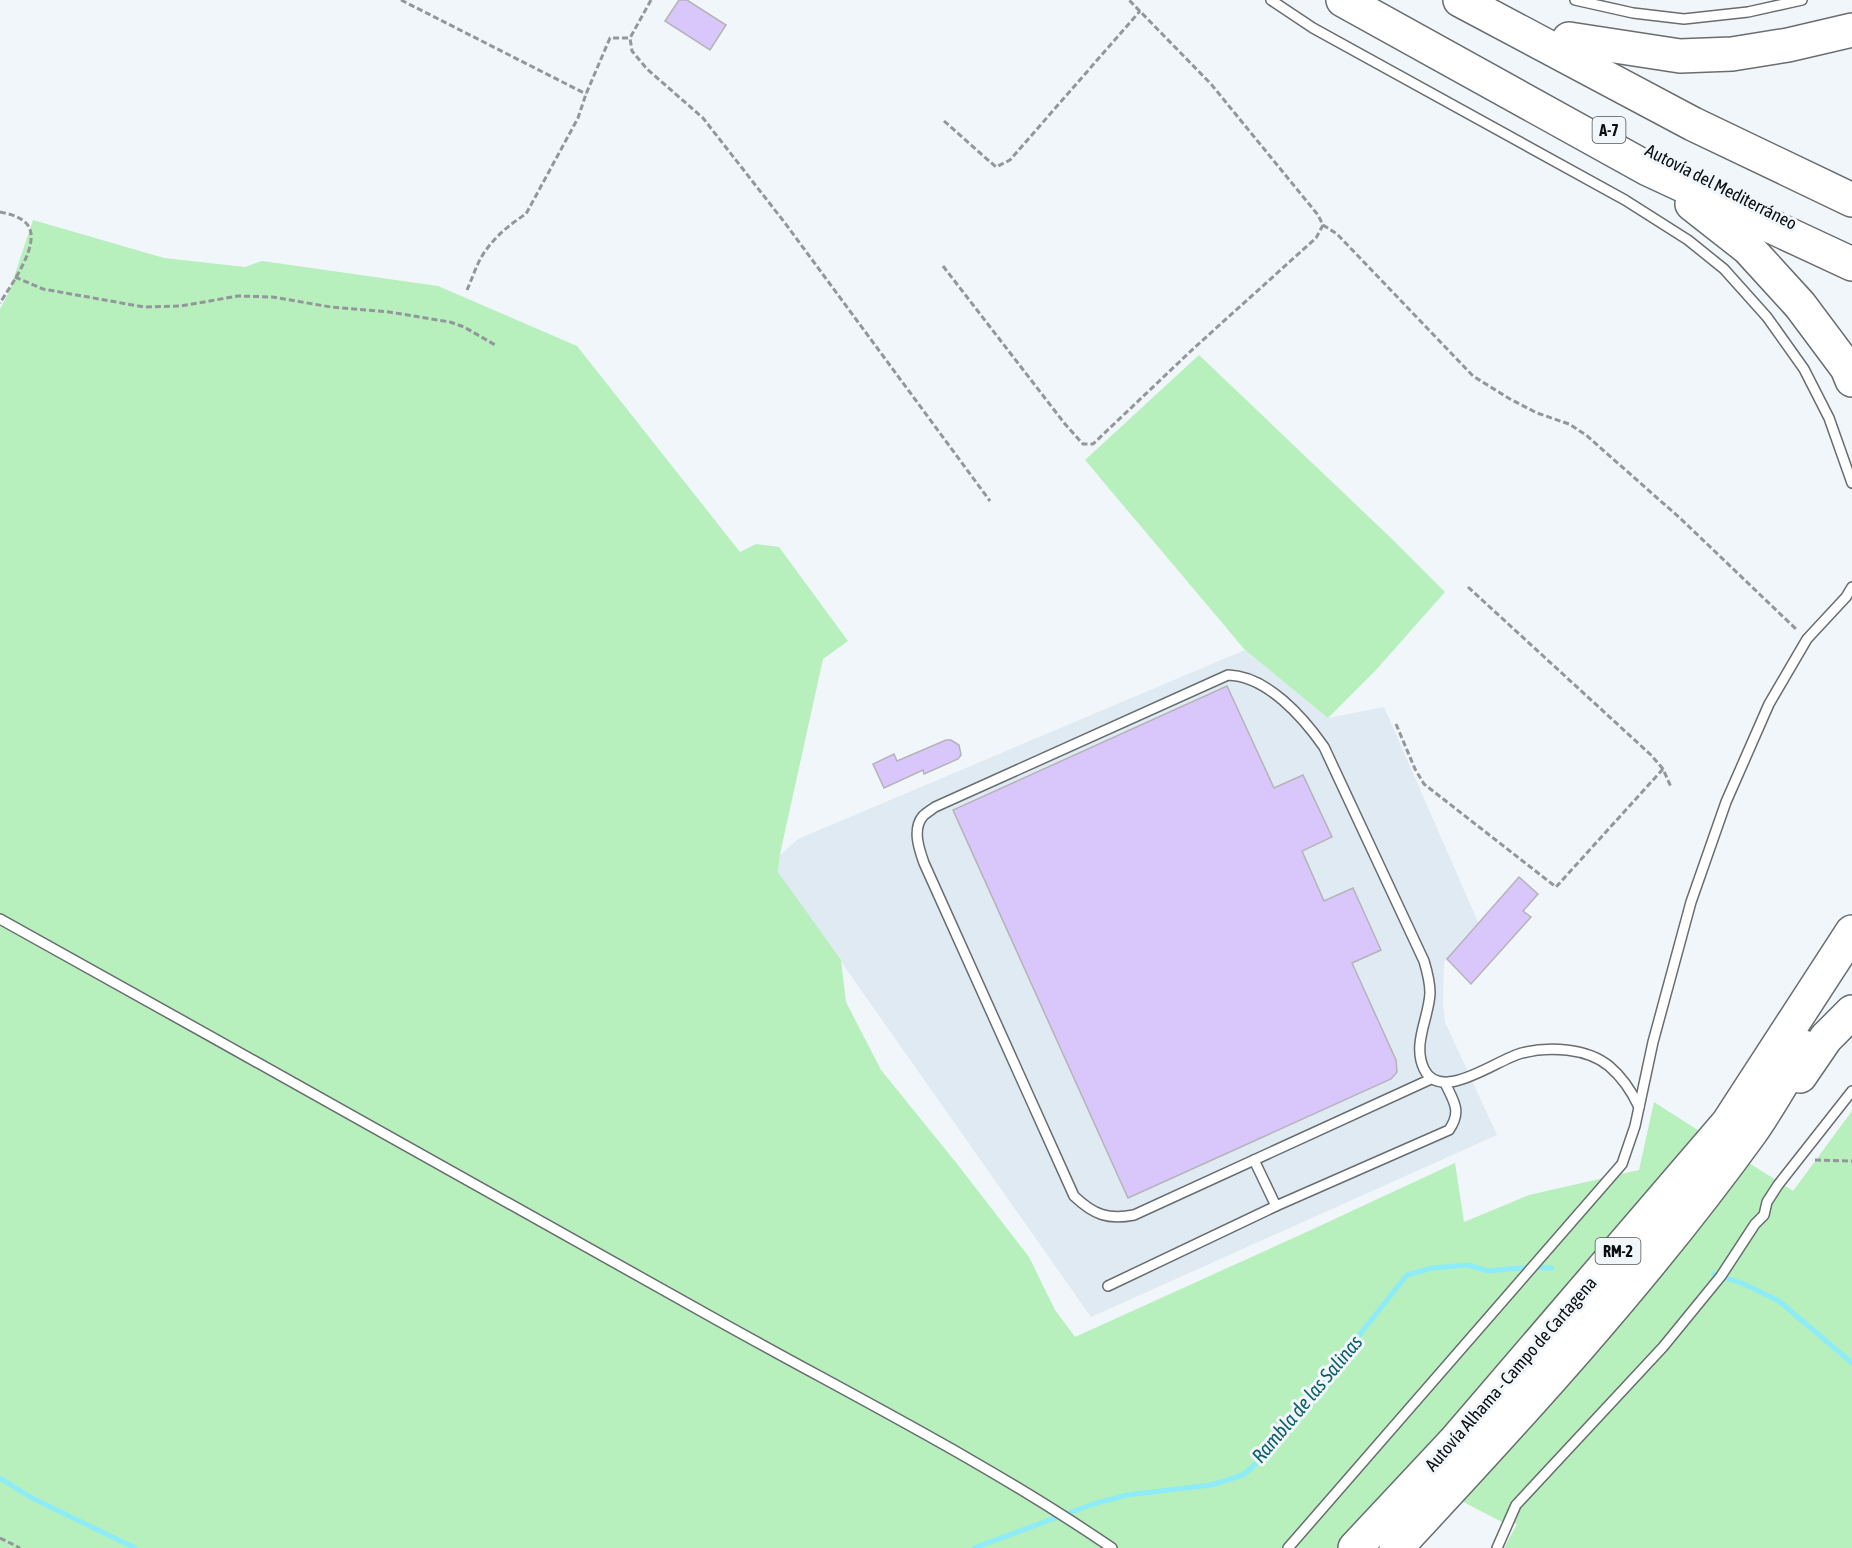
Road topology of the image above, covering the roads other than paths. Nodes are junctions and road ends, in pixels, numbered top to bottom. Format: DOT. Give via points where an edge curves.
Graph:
graph roads {
  1 [pos="1271,0"];
  2 [pos="1343,0"];
  3 [pos="1370,0"];
  4 [pos="1460,0"];
  5 [pos="1497,0"];
  6 [pos="1575,0"];
  7 [pos="1802,0"];
  8 [pos="1852,30"];
  9 [pos="1569,39"];
  10 [pos="1648,170"];
  11 [pos="1852,183"];
  12 [pos="1852,200"];
  13 [pos="1852,251"];
  14 [pos="1852,264"];
  15 [pos="1852,380"];
  16 [pos="1852,483"];
  17 [pos="1852,587"];
  18 [pos="0,919"];
  19 [pos="1852,932"];
  20 [pos="1852,969"];
  21 [pos="1852,1012"];
  22 [pos="1431,1079"];
  23 [pos="1445,1083"];
  24 [pos="1852,1091"];
  25 [pos="1639,1107"];
  26 [pos="1752,1130"];
  27 [pos="1254,1160"];
  28 [pos="1276,1206"];
  29 [pos="1108,1286"];
  30 [pos="1112,1548"];
  31 [pos="1288,1548"];
  32 [pos="1355,1548"];
  33 [pos="1396,1548"];
  34 [pos="1497,1548"];
  1 -- 16 [label="lane" via="1323,33 1625,200 1688,240 1724,269 1767,317 1804,369 1829,418"];
  2 -- 10 [label="highway"];
  3 -- 13 [label="highway, Autovía del Mediterráneo / A-7" via="1503,75 1762,209"];
  4 -- 12 [label="highway, A-7" via="1693,124"];
  5 -- 9 [label="highway"];
  6 -- 7 [label="lane" via="1684,19 1748,12"];
  8 -- 9 [label="highway" via="1732,54 1680,56"];
  9 -- 11 [label="highway"];
  10 -- 14 [label="highway"];
  10 -- 15 [label="highway" via="1748,248 1800,305"];
  17 -- 25 [label="lane" via="1807,639 1769,704 1726,801 1691,902"];
  18 -- 30 [label="lane" via="960,1454"];
  19 -- 32 [label="highway, Autovía Alhama - Campo de Cartagena / RM-2" via="1728,1123 1456,1440"];
  20 -- 26 [label="highway, RM-2"];
  21 -- 26 [label="highway" via="1826,1038 1769,1120"];
  22 -- 23 [label="lane"];
  22 -- 27 [label="lane"];
  22 -- 27 [label="lane" via="1424,1070 1419,1045 1430,992 1424,961 1328,755 1307,723 1256,681 1228,675 934,807 922,817 917,834 924,863 1074,1196 1087,1208 1121,1218"];
  23 -- 25 [label="lane" via="1520,1053 1551,1049 1580,1052 1609,1066 1630,1089"];
  23 -- 28 [label="lane" via="1457,1110 1449,1130"];
  24 -- 34 [label="lane" via="1767,1202 1764,1215 1721,1276 1663,1347 1516,1505"];
  25 -- 31 [label="lane" via="1622,1164"];
  26 -- 33 [label="highway, Autovía Alhama - Campo de Cartagena / RM-2" via="1685,1221 1533,1399"];
  27 -- 28 [label="lane"];
  28 -- 29 [label="lane"];
}
